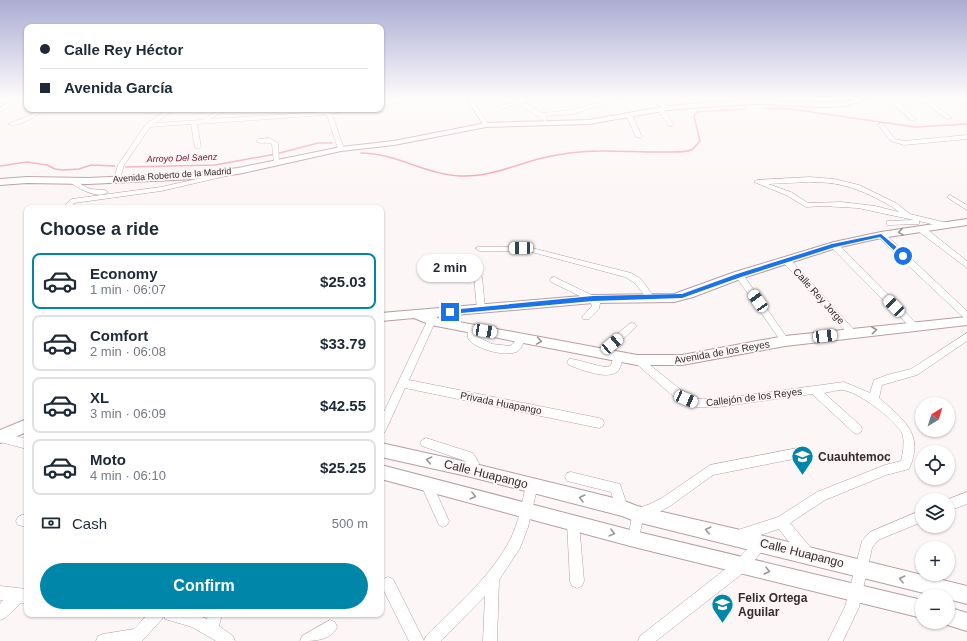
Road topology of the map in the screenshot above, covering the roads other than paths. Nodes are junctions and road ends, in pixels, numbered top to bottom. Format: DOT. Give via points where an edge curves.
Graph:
graph roads {
  1 [pos="145,129"];
  2 [pos="195,129"];
  3 [pos="335,129"];
  4 [pos="466,129"];
  5 [pos="635,129"];
  6 [pos="885,129"];
  7 [pos="639,137"];
  8 [pos="967,137"];
  9 [pos="259,141"];
  10 [pos="198,147"];
  11 [pos="342,149"];
  12 [pos="276,157"];
  13 [pos="238,171"];
  14 [pos="117,179"];
  15 [pos="71,181"];
  16 [pos="0,182"];
  17 [pos="126,193"];
  18 [pos="950,197"];
  19 [pos="69,205"];
  20 [pos="967,208"];
  21 [pos="907,216"];
  22 [pos="890,223"];
  23 [pos="966,223"];
  24 [pos="924,225"];
  25 [pos="881,235"];
  26 [pos="834,245"];
  27 [pos="480,249"];
  28 [pos="786,260"];
  29 [pos="967,265"];
  30 [pos="739,275"];
  31 [pos="478,276"];
  32 [pos="554,280"];
  33 [pos="650,297"];
  34 [pos="593,299"];
  35 [pos="481,309"];
  36 [pos="967,316"];
  37 [pos="433,317"];
  38 [pos="586,317"];
  39 [pos="384,318"];
  40 [pos="967,321"];
  41 [pos="632,326"];
  42 [pos="914,326"];
  43 [pos="851,332"];
  44 [pos="967,336"];
  45 [pos="785,341"];
  46 [pos="601,352"];
  47 [pos="618,356"];
  48 [pos="637,360"];
  49 [pos="572,362"];
  50 [pos="402,383"];
  51 [pos="814,390"];
  52 [pos="874,399"];
  53 [pos="384,422"];
  54 [pos="599,423"];
  55 [pos="24,426"];
  56 [pos="857,429"];
  57 [pos="0,437"];
  58 [pos="24,443"];
  59 [pos="426,443"];
  60 [pos="384,451"];
  61 [pos="803,452"];
  62 [pos="471,470"];
  63 [pos="384,473"];
  64 [pos="571,477"];
  65 [pos="428,485"];
  66 [pos="532,485"];
  67 [pos="967,498"];
  68 [pos="955,502"];
  69 [pos="622,508"];
  70 [pos="527,510"];
  71 [pos="637,514"];
  72 [pos="915,519"];
  73 [pos="444,521"];
  74 [pos="781,522"];
  75 [pos="573,523"];
  76 [pos="736,536"];
  77 [pos="634,539"];
  78 [pos="761,543"];
  79 [pos="806,554"];
  80 [pos="742,565"];
  81 [pos="862,569"];
  82 [pos="492,577"];
  83 [pos="577,582"];
  84 [pos="388,584"];
  85 [pos="0,593"];
  86 [pos="857,593"];
  87 [pos="967,595"];
  88 [pos="22,596"];
  89 [pos="915,607"];
  90 [pos="0,613"];
  91 [pos="154,617"];
  92 [pos="185,617"];
  93 [pos="214,617"];
  94 [pos="955,618"];
  95 [pos="967,622"];
  96 [pos="330,627"];
  97 [pos="211,628"];
  98 [pos="135,638"];
  99 [pos="103,641"];
  100 [pos="228,641"];
  101 [pos="307,641"];
  102 [pos="417,641"];
  103 [pos="432,641"];
  104 [pos="490,641"];
  105 [pos="645,641"];
  106 [pos="835,641"];
  1 -- 14 [label="street" via="121,165"];
  2 -- 10 [label="street"];
  3 -- 11 [label="street"];
  4 -- 11 [label="main road, Avenida Roberto de la Madrid" via="394,143"];
  5 -- 7 [label="street"];
  6 -- 8 [label="street" via="893,140 904,143"];
  9 -- 12 [label="street" via="274,142"];
  11 -- 12 [label="main road, Avenida Roberto de la Madrid"];
  12 -- 13 [label="main road, Avenida Roberto de la Madrid"];
  13 -- 14 [label="main road, Avenida Roberto de la Madrid" via="195,176"];
  13 -- 17 [label="street"];
  14 -- 15 [label="main road, Avenida Roberto de la Madrid"];
  15 -- 16 [label="main road, Avenida Roberto de la Madrid"];
  15 -- 17 [label="street" via="88,191"];
  17 -- 19 [label="street" via="72,201"];
  18 -- 20 [label="street"];
  21 -- 21 [label="street" via="892,203 857,186 840,182 757,182 800,199 806,205 821,202 857,205"];
  21 -- 24 [label="street"];
  22 -- 24 [label="street"];
  23 -- 24 [label="main road"];
  24 -- 25 [label="main road, one-way"];
  24 -- 29 [label="street"];
  25 -- 26 [label="main road"];
  25 -- 36 [label="street"];
  26 -- 28 [label="main road"];
  26 -- 42 [label="street"];
  27 -- 33 [label="street" via="528,249 628,275 638,282"];
  28 -- 30 [label="main road"];
  28 -- 43 [label="street, Calle Rey Jorge"];
  30 -- 33 [label="main road" via="682,296"];
  30 -- 45 [label="street"];
  31 -- 35 [label="street"];
  32 -- 34 [label="street"];
  33 -- 34 [label="main road"];
  34 -- 35 [label="main road"];
  34 -- 38 [label="street" via="596,307"];
  35 -- 37 [label="main road"];
  37 -- 39 [label="main road, Avenida de los Reyes" via="412,315"];
  37 -- 46 [label="main road, Avenida de los Reyes, one-way" via="473,329"];
  37 -- 50 [label="street"];
  40 -- 42 [label="main road, Avenida de los Reyes"];
  41 -- 46 [label="street"];
  43 -- 42 [label="main road, Avenida de los Reyes, one-way"];
  43 -- 45 [label="main road, Avenida de los Reyes"];
  44 -- 52 [label="street" via="914,372 878,383"];
  45 -- 48 [label="main road, Avenida de los Reyes" via="682,360"];
  46 -- 47 [label="main road, Avenida de los Reyes"];
  47 -- 48 [label="main road, Avenida de los Reyes"];
  47 -- 49 [label="street" via="616,366 606,371"];
  48 -- 51 [label="street, Callejón de los Reyes" via="677,393 696,403"];
  50 -- 53 [label="street"];
  50 -- 54 [label="street, Privada Huapango"];
  51 -- 52 [label="street, Callejón de los Reyes" via="844,386"];
  51 -- 56 [label="street, Callejón de los Reyes"];
  52 -- 74 [label="street" via="907,432 909,452 905,465 885,470 821,496"];
  55 -- 57 [label="main road"];
  57 -- 58 [label="street"];
  59 -- 62 [label="street" via="469,457 473,463"];
  62 -- 60 [label="main road, Calle Huapango, one-way"];
  61 -- 71 [label="street" via="710,470 666,502"];
  62 -- 66 [label="main road, Calle Huapango"];
  63 -- 65 [label="main road"];
  64 -- 69 [label="street" via="616,488"];
  65 -- 70 [label="main road, one-way"];
  65 -- 73 [label="street"];
  69 -- 66 [label="main road, Calle Huapango, one-way"];
  66 -- 70 [label="street"];
  67 -- 68 [label="street"];
  69 -- 71 [label="main road, Calle Huapango"];
  70 -- 75 [label="main road"];
  70 -- 82 [label="street" via="513,547"];
  76 -- 71 [label="main road, Calle Huapango, one-way"];
  71 -- 77 [label="street"];
  72 -- 81 [label="street" via="869,540"];
  74 -- 76 [label="street"];
  74 -- 79 [label="street"];
  75 -- 77 [label="main road, one-way"];
  75 -- 83 [label="street"];
  76 -- 78 [label="main road, Calle Huapango"];
  77 -- 80 [label="main road"];
  78 -- 79 [label="main road, Calle Huapango"];
  78 -- 80 [label="street"];
  79 -- 81 [label="main road, Calle Huapango"];
  80 -- 86 [label="main road, one-way"];
  80 -- 105 [label="street"];
  81 -- 86 [label="street"];
  87 -- 81 [label="main road, Calle Huapango, one-way"];
  82 -- 103 [label="street"];
  82 -- 104 [label="street"];
  84 -- 102 [label="street"];
  85 -- 88 [label="street"];
  86 -- 89 [label="main road"];
  86 -- 106 [label="street"];
  88 -- 90 [label="street"];
  91 -- 98 [label="street"];
  92 -- 97 [label="street"];
  93 -- 97 [label="street"];
  94 -- 95 [label="main road"];
  96 -- 101 [label="street"];
  97 -- 100 [label="street"];
  98 -- 99 [label="street"];
}
